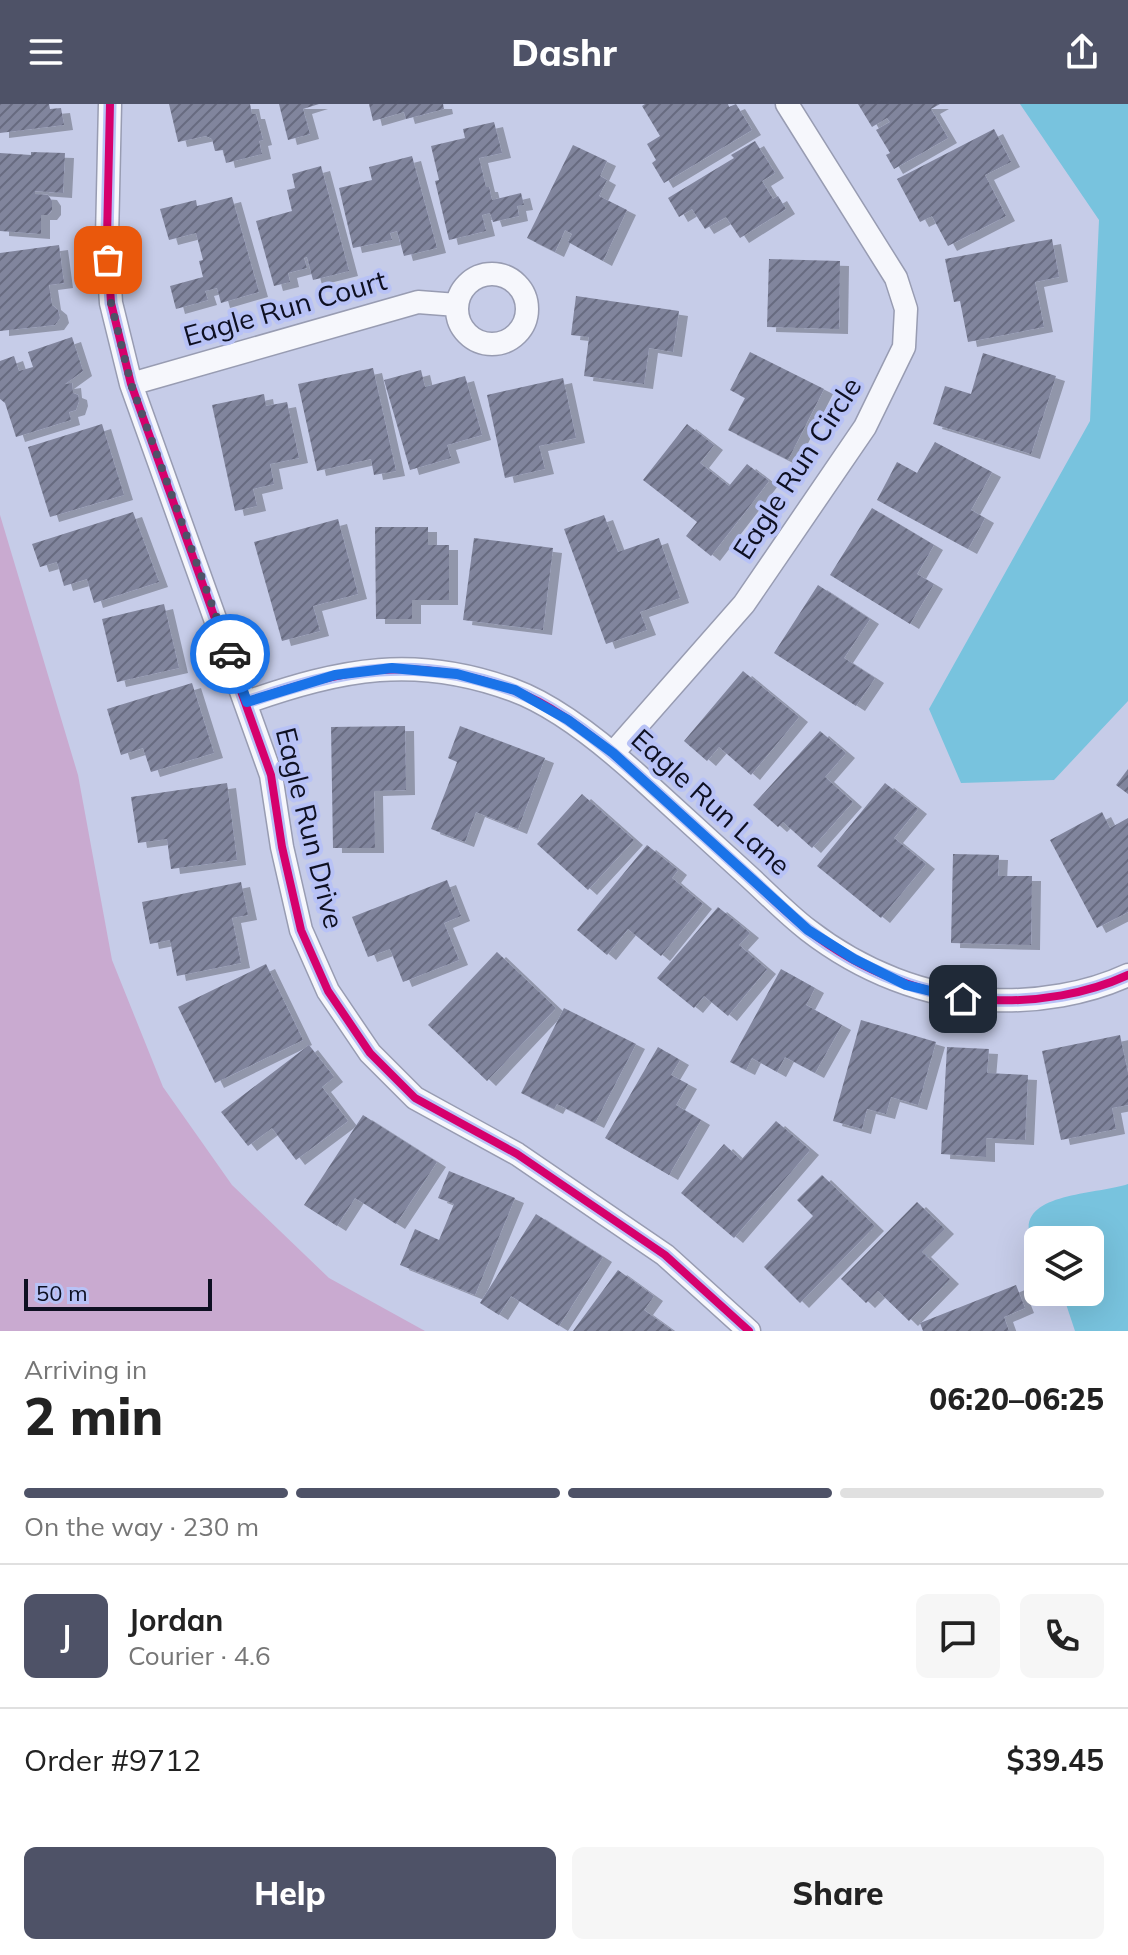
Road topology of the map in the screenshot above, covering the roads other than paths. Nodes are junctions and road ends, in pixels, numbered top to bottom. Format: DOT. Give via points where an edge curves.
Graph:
graph roads {
  1 [pos="110,104"];
  2 [pos="787,104"];
  3 [pos="457,305"];
  4 [pos="131,384"];
  5 [pos="247,702"];
  6 [pos="613,753"];
  7 [pos="1128,975"];
  8 [pos="749,1331"];
  1 -- 4 [label="street, Eagle Run Drive" via="111,303"];
  2 -- 6 [label="street, Eagle Run Circle" via="896,278 906,309 904,347 865,427 744,604"];
  3 -- 4 [label="street, Eagle Run Court" via="418,302"];
  4 -- 5 [label="street, Eagle Run Drive"];
  5 -- 6 [label="street, Eagle Run Lane" via="335,675 392,668 457,674 515,690"];
  5 -- 8 [label="street, Eagle Run Drive" via="271,775 301,930 328,991 370,1053 415,1098 517,1154 665,1255"];
  6 -- 7 [label="street, Eagle Run Lane" via="808,930 906,985 963,999 1015,1001 1065,995"];
}
